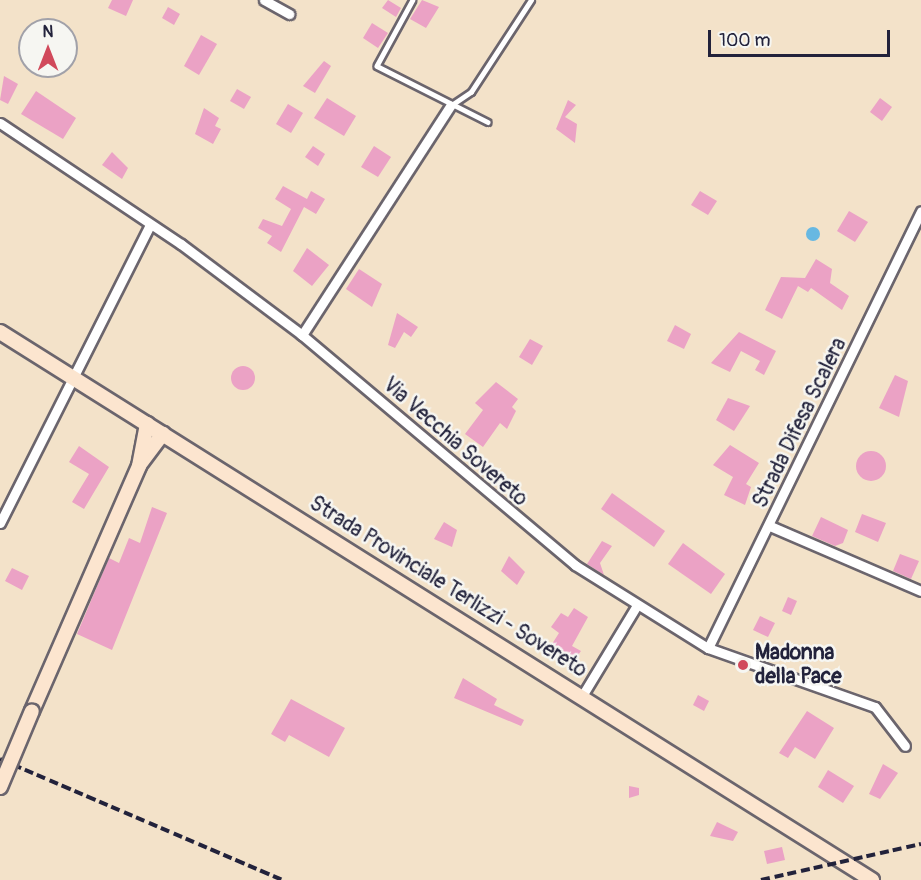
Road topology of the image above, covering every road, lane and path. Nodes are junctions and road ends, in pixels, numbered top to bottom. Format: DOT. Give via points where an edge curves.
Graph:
graph roads {
  1 [pos="264,0"];
  2 [pos="413,0"];
  3 [pos="531,0"];
  4 [pos="289,14"];
  5 [pos="450,106"];
  6 [pos="488,122"];
  7 [pos="0,123"];
  8 [pos="921,211"];
  9 [pos="150,225"];
  10 [pos="0,332"];
  11 [pos="302,335"];
  12 [pos="72,377"];
  13 [pos="147,424"];
  14 [pos="163,434"];
  15 [pos="139,466"];
  16 [pos="0,523"];
  17 [pos="770,526"];
  18 [pos="921,591"];
  19 [pos="636,607"];
  20 [pos="708,648"];
  21 [pos="582,696"];
  22 [pos="905,746"];
  23 [pos="0,787"];
  24 [pos="872,880"];
  1 -- 4 [label="street"];
  2 -- 5 [label="lane" via="377,66"];
  3 -- 5 [label="lane" via="471,92"];
  5 -- 6 [label="lane"];
  5 -- 11 [label="street"];
  7 -- 9 [label="street, Via Vecchia Sovereto"];
  8 -- 17 [label="street, Strada Difesa Scalera"];
  9 -- 11 [label="street, Via Vecchia Sovereto"];
  9 -- 12 [label="street"];
  10 -- 12 [label="street, Strada Provinciale Terlizzi - Sovereto"];
  11 -- 19 [label="street, Via Vecchia Sovereto" via="515,518"];
  12 -- 13 [label="street, Strada Provinciale Terlizzi - Sovereto"];
  12 -- 16 [label="street"];
  13 -- 14 [label="street, Strada Provinciale Terlizzi - Sovereto"];
  13 -- 15 [label="street"];
  14 -- 15 [label="street"];
  14 -- 21 [label="street, Strada Provinciale Terlizzi - Sovereto"];
  15 -- 23 [label="street, bridge"];
  17 -- 18 [label="street"];
  17 -- 20 [label="street, Strada Difesa Scalera"];
  19 -- 20 [label="street, Via Vecchia Sovereto"];
  19 -- 21 [label="street"];
  20 -- 22 [label="street, Via Vecchia Sovereto" via="874,707"];
  21 -- 24 [label="street, Strada Provinciale Terlizzi - Sovereto"];
}
